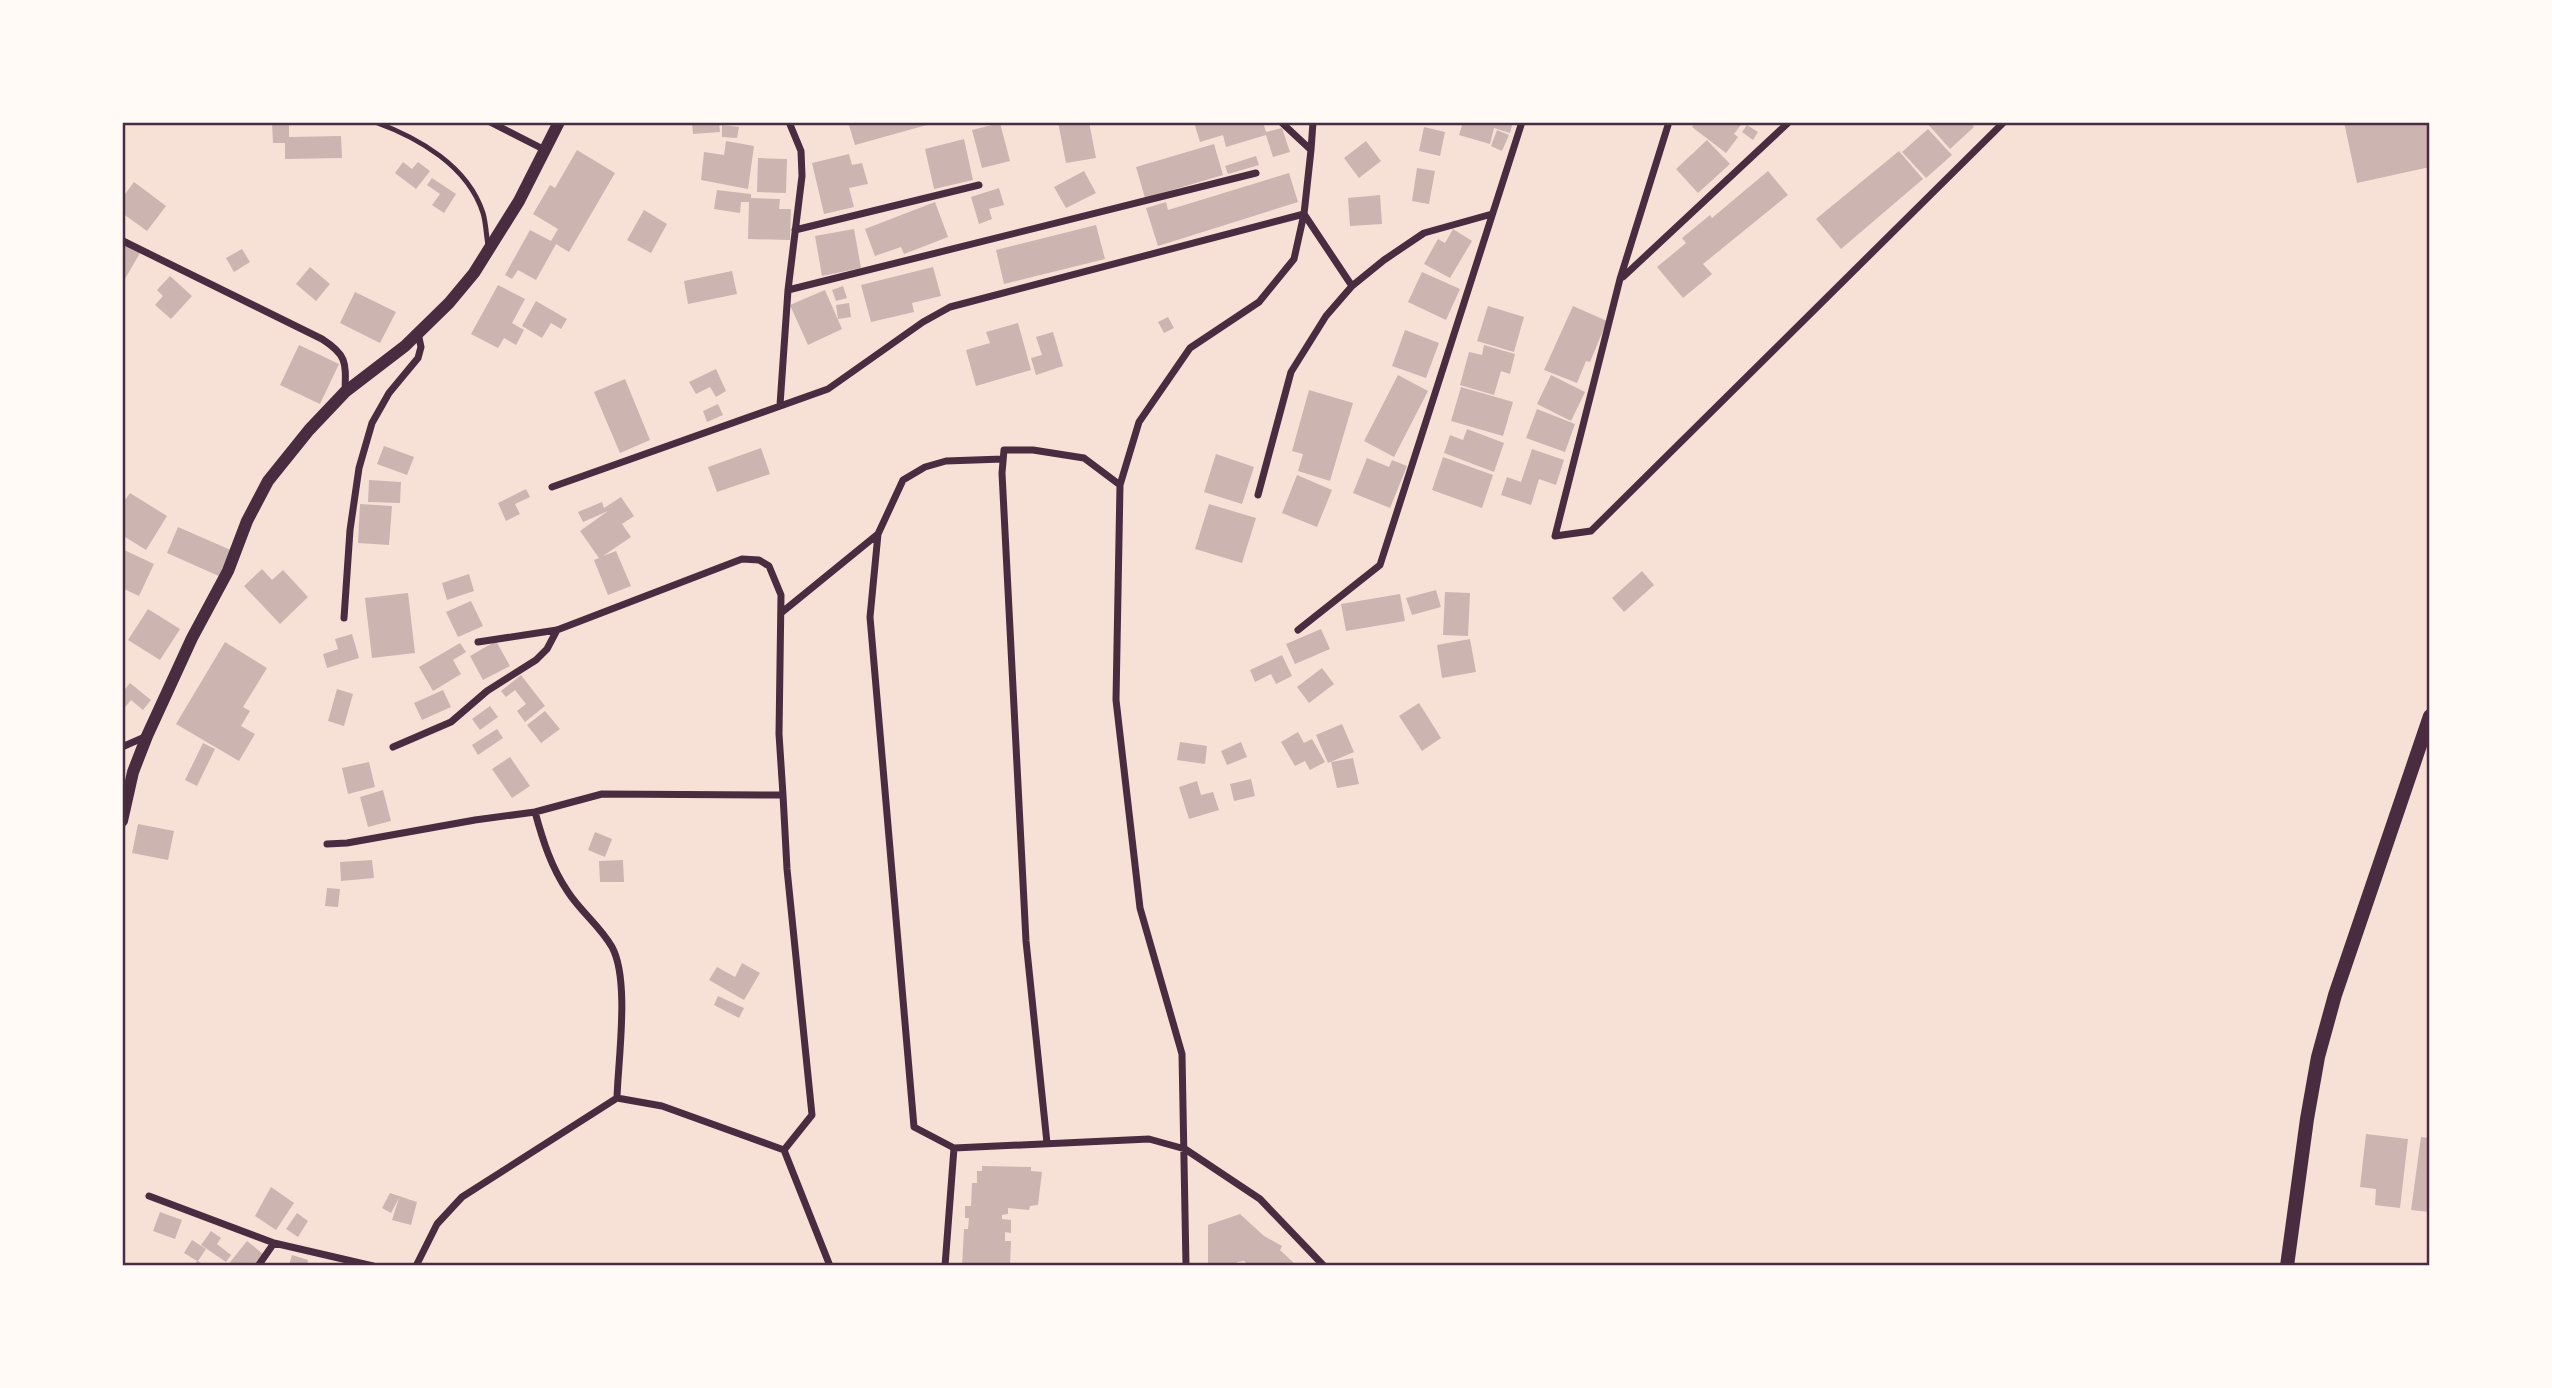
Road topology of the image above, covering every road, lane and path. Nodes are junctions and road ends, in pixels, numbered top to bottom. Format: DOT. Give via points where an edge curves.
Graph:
graph roads {
  1 [pos="375,122"];
  2 [pos="490,122"];
  3 [pos="559,122"];
  4 [pos="789,122"];
  5 [pos="1280,122"];
  6 [pos="1313,122"];
  7 [pos="1522,122"];
  8 [pos="1669,122"];
  9 [pos="1789,122"];
  10 [pos="2004,122"];
  11 [pos="545,150"];
  12 [pos="1311,150"];
  13 [pos="1256,173"];
  14 [pos="979,185"];
  15 [pos="1304,214"];
  16 [pos="1492,214"];
  17 [pos="795,230"];
  18 [pos="123,241"];
  19 [pos="488,250"];
  20 [pos="1620,279"];
  21 [pos="1352,286"];
  22 [pos="788,290"];
  23 [pos="418,333"];
  24 [pos="345,392"];
  25 [pos="780,405"];
  26 [pos="1003,459"];
  27 [pos="1120,485"];
  28 [pos="552,487"];
  29 [pos="1258,495"];
  30 [pos="878,534"];
  31 [pos="781,613"];
  32 [pos="344,618"];
  33 [pos="557,630"];
  34 [pos="1298,631"];
  35 [pos="478,642"];
  36 [pos="2430,716"];
  37 [pos="147,736"];
  38 [pos="122,747"];
  39 [pos="393,747"];
  40 [pos="783,796"];
  41 [pos="535,812"];
  42 [pos="122,821"];
  43 [pos="327,844"];
  44 [pos="617,1098"];
  45 [pos="1047,1143"];
  46 [pos="954,1148"];
  47 [pos="1185,1149"];
  48 [pos="784,1150"];
  49 [pos="149,1196"];
  50 [pos="274,1244"];
  51 [pos="258,1265"];
  52 [pos="373,1265"];
  53 [pos="416,1265"];
  54 [pos="830,1265"];
  55 [pos="945,1265"];
  56 [pos="1186,1265"];
  57 [pos="1324,1265"];
  58 [pos="2287,1265"];
  1 -- 19 [label="lane" via="442,156 471,186 483,214"];
  2 -- 11 [label="street"];
  3 -- 11 [label="street"];
  4 -- 17 [label="street" via="801,151"];
  5 -- 12 [label="street"];
  6 -- 12 [label="street"];
  7 -- 16 [label="street"];
  8 -- 20 [label="street"];
  9 -- 20 [label="street"];
  10 -- 20 [label="street" via="1591,531 1555,536"];
  11 -- 19 [label="street"];
  12 -- 15 [label="street"];
  13 -- 22 [label="street"];
  14 -- 17 [label="street"];
  15 -- 21 [label="street"];
  15 -- 25 [label="street" via="950,307 828,388"];
  15 -- 27 [label="street" via="1294,259 1259,302 1190,348 1139,422"];
  16 -- 21 [label="street" via="1424,233"];
  16 -- 34 [label="street" via="1380,565"];
  17 -- 22 [label="street"];
  18 -- 24 [label="street" via="339,350 344,358"];
  19 -- 23 [label="street" via="474,273"];
  21 -- 29 [label="street" via="1326,316 1291,372"];
  22 -- 25 [label="street"];
  23 -- 24 [label="street"];
  23 -- 32 [label="street" via="418,358 372,423 359,468"];
  24 -- 37 [label="street" via="268,481"];
  25 -- 28 [label="street"];
  26 -- 27 [label="street" via="1004,450 1084,458"];
  26 -- 30 [label="street" via="957,460 925,467 903,480"];
  26 -- 45 [label="street" via="1026,941"];
  27 -- 47 [label="street" via="1116,700 1140,908 1181,1054"];
  30 -- 31 [label="street"];
  30 -- 46 [label="street" via="870,617 914,1127"];
  31 -- 33 [label="street" via="781,595 769,566 742,559"];
  31 -- 40 [label="street"];
  33 -- 35 [label="street"];
  33 -- 39 [label="street" via="536,660 487,691 451,722"];
  36 -- 58 [label="main road" via="2318,1057"];
  37 -- 38 [label="street"];
  37 -- 42 [label="street"];
  40 -- 41 [label="street" via="602,794"];
  40 -- 48 [label="street" via="812,1115"];
  41 -- 43 [label="street"];
  41 -- 44 [label="street" via="558,875 613,949 621,985"];
  44 -- 48 [label="street" via="662,1106"];
  44 -- 53 [label="street" via="462,1197 437,1224"];
  45 -- 46 [label="street"];
  45 -- 47 [label="street" via="1149,1139"];
  46 -- 55 [label="street"];
  47 -- 56 [label="street"];
  47 -- 57 [label="street" via="1260,1199"];
  48 -- 54 [label="street"];
  49 -- 50 [label="street"];
  50 -- 51 [label="street"];
  50 -- 52 [label="street"];
}
